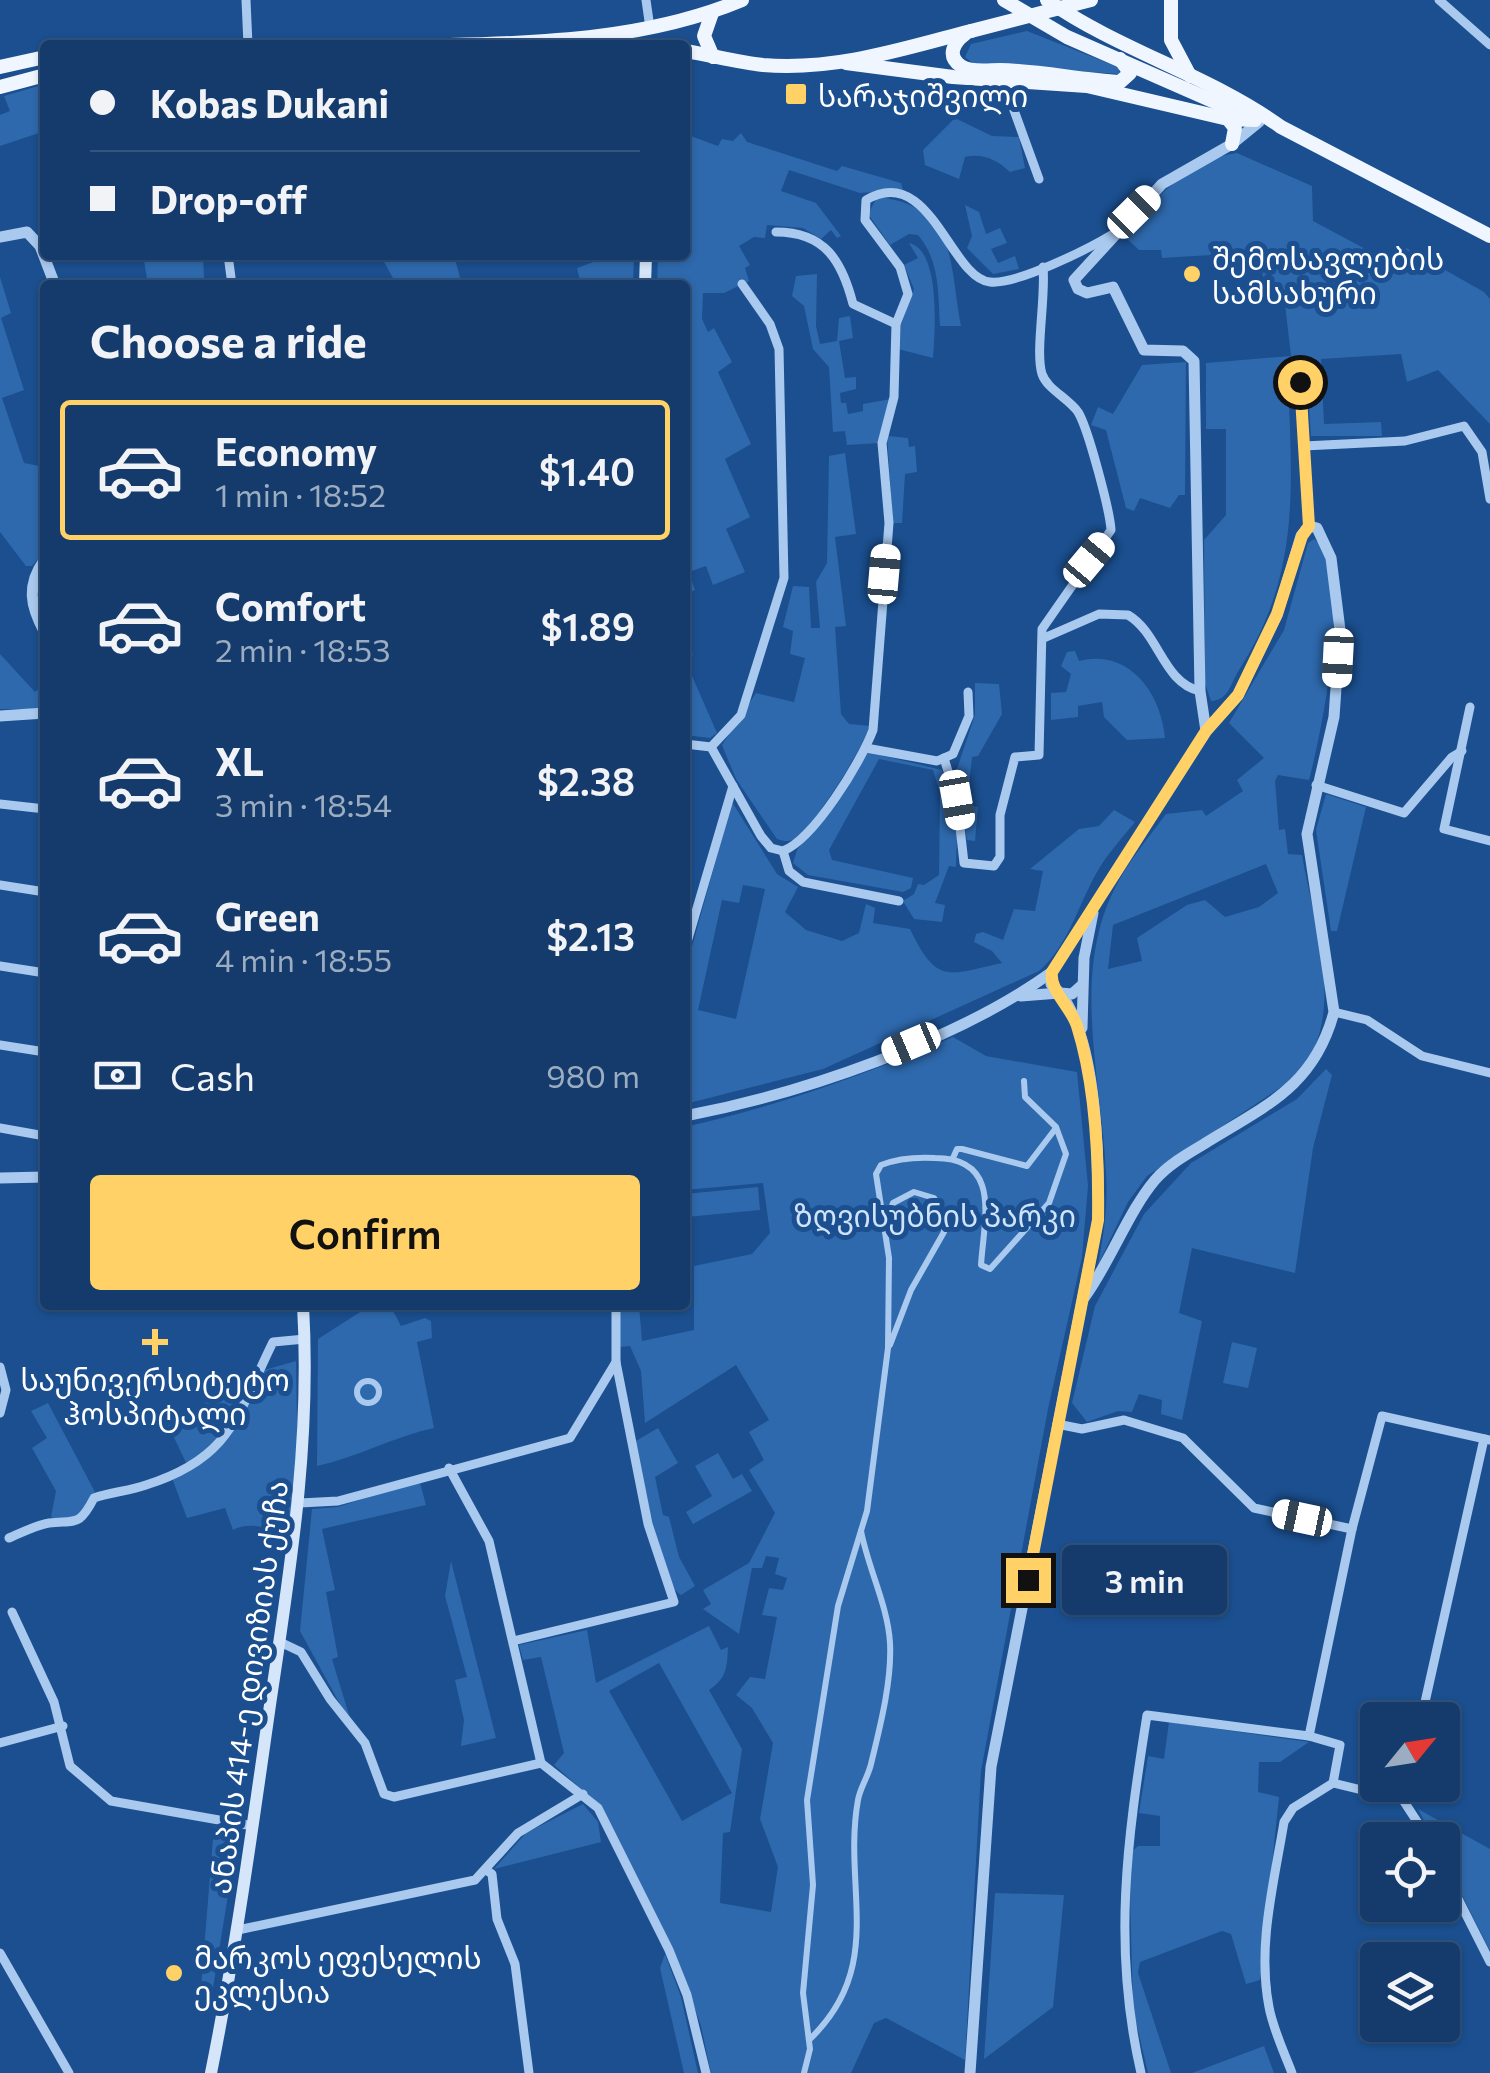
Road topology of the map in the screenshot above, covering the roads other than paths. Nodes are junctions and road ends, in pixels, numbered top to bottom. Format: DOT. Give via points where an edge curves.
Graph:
graph roads {
  1 [pos="246,0"];
  2 [pos="646,0"];
  3 [pos="742,0"];
  4 [pos="1004,0"];
  5 [pos="1047,0"];
  6 [pos="1092,0"];
  7 [pos="1170,0"];
  8 [pos="1439,0"];
  9 [pos="713,12"];
  10 [pos="650,28"];
  11 [pos="969,32"];
  12 [pos="248,40"];
  13 [pos="596,40"];
  14 [pos="1490,45"];
  15 [pos="690,52"];
  16 [pos="713,56"];
  17 [pos="40,58"];
  18 [pos="1120,58"];
  19 [pos="846,63"];
  20 [pos="0,67"];
  21 [pos="40,76"];
  22 [pos="1190,77"];
  23 [pos="1003,80"];
  24 [pos="0,87"];
  25 [pos="1228,119"];
  26 [pos="1257,121"];
  27 [pos="1281,127"];
  28 [pos="1238,140"];
  29 [pos="1039,179"];
  30 [pos="776,232"];
  31 [pos="1114,233"];
  32 [pos="1490,236"];
  33 [pos="0,237"];
  34 [pos="40,246"];
  35 [pos="1042,266"];
  36 [pos="742,284"];
  37 [pos="896,324"];
  38 [pos="1300,382"];
  39 [pos="1304,446"];
  40 [pos="1490,498"];
  41 [pos="1309,526"];
  42 [pos="40,566"];
  43 [pos="40,621"];
  44 [pos="1044,638"];
  45 [pos="1200,691"];
  46 [pos="968,692"];
  47 [pos="1470,707"];
  48 [pos="40,713"];
  49 [pos="0,716"];
  50 [pos="1206,731"];
  51 [pos="690,745"];
  52 [pos="711,747"];
  53 [pos="866,748"];
  54 [pos="1462,751"];
  55 [pos="944,758"];
  56 [pos="1316,785"];
  57 [pos="733,786"];
  58 [pos="0,804"];
  59 [pos="40,808"];
  60 [pos="1490,841"];
  61 [pos="782,851"];
  62 [pos="0,885"];
  63 [pos="40,891"];
  64 [pos="899,901"];
  65 [pos="1096,902"];
  66 [pos="690,932"];
  67 [pos="0,966"];
  68 [pos="1054,969"];
  69 [pos="40,972"];
  70 [pos="1082,980"];
  71 [pos="1059,993"];
  72 [pos="1012,998"];
  73 [pos="1334,1012"];
  74 [pos="1082,1043"];
  75 [pos="0,1045"];
  76 [pos="40,1051"];
  77 [pos="1490,1073"];
  78 [pos="1024,1081"];
  79 [pos="690,1115"];
  80 [pos="1056,1127"];
  81 [pos="0,1128"];
  82 [pos="40,1135"];
  83 [pos="953,1158"];
  84 [pos="40,1176"];
  85 [pos="0,1178"];
  86 [pos="886,1222"];
  87 [pos="1084,1298"];
  88 [pos="303,1310"];
  89 [pos="616,1310"];
  90 [pos="305,1339"];
  91 [pos="888,1348"];
  92 [pos="616,1362"];
  93 [pos="0,1367"];
  94 [pos="0,1413"];
  95 [pos="1057,1424"];
  96 [pos="1487,1439"];
  97 [pos="449,1468"];
  98 [pos="300,1503"];
  99 [pos="1352,1529"];
  100 [pos="861,1530"];
  101 [pos="9,1538"];
  102 [pos="12,1612"];
  103 [pos="513,1641"];
  104 [pos="280,1642"];
  105 [pos="1425,1702"];
  106 [pos="63,1726"];
  107 [pos="1309,1736"];
  108 [pos="0,1744"];
  109 [pos="542,1763"];
  110 [pos="1333,1783"];
  111 [pos="1360,1790"];
  112 [pos="582,1794"];
  113 [pos="253,1826"];
  114 [pos="486,1870"];
  115 [pos="1460,1903"];
  116 [pos="238,1930"];
  117 [pos="0,1954"];
  118 [pos="1490,1962"];
  119 [pos="809,2040"];
  120 [pos="69,2073"];
  121 [pos="211,2073"];
  122 [pos="529,2073"];
  123 [pos="706,2073"];
  124 [pos="804,2073"];
  125 [pos="970,2073"];
  126 [pos="1141,2073"];
  127 [pos="1292,2073"];
  1 -- 12 [label="street"];
  2 -- 10 [label="street"];
  3 -- 9 [label="main road"];
  4 -- 18 [label="main road"];
  5 -- 22 [label="main road" via="1092,30"];
  6 -- 11 [label="main road, bridge"];
  7 -- 22 [label="main road" via="1171,40"];
  8 -- 14 [label="street"];
  9 -- 10 [label="main road"];
  9 -- 16 [label="main road" via="704,36"];
  10 -- 13 [label="main road"];
  11 -- 18 [label="main road" via="952,54 969,69 1120,82 1130,73"];
  11 -- 19 [label="main road"];
  15 -- 16 [label="main road"];
  16 -- 19 [label="main road" via="761,64"];
  17 -- 20 [label="main road"];
  18 -- 26 [label="main road"];
  19 -- 23 [label="main road"];
  21 -- 24 [label="main road"];
  22 -- 27 [label="main road"];
  23 -- 25 [label="main road" via="1087,86"];
  23 -- 29 [label="street"];
  25 -- 26 [label="main road"];
  25 -- 28 [label="main road"];
  26 -- 27 [label="main road"];
  26 -- 28 [label="street"];
  27 -- 32 [label="main road"];
  28 -- 31 [label="street" via="1168,178"];
  30 -- 37 [label="street" via="820,244 842,266 853,304"];
  31 -- 35 [label="street"];
  31 -- 45 [label="street" via="1076,274 1078,290 1112,287 1144,350 1183,351 1194,361"];
  33 -- 34 [label="street" via="28,232"];
  35 -- 37 [label="street" via="990,282 962,261 925,209 900,196 870,197 865,220 907,281"];
  35 -- 44 [label="street" via="1040,369 1085,426 1111,530 1042,629"];
  36 -- 52 [label="street" via="770,324 778,349 787,552 753,688 732,728"];
  37 -- 53 [label="street" via="894,397 882,443 889,524 878,708"];
  38 -- 39 [label="street"];
  39 -- 40 [label="street" via="1405,441 1464,426 1482,452"];
  39 -- 41 [label="street"];
  41 -- 50 [label="street" via="1256,663"];
  41 -- 56 [label="street" via="1323,536 1332,558 1340,630 1334,717"];
  42 -- 43 [label="street" via="31,598"];
  44 -- 45 [label="street" via="1099,614 1128,615 1179,682"];
  44 -- 55 [label="street" via="1038,657 1040,755 1015,757 994,866 964,862"];
  45 -- 50 [label="street"];
  46 -- 55 [label="street" via="962,741"];
  47 -- 54 [label="street"];
  48 -- 49 [label="street"];
  50 -- 65 [label="street"];
  51 -- 52 [label="street"];
  52 -- 57 [label="street"];
  53 -- 55 [label="street"];
  53 -- 61 [label="street" via="806,834"];
  54 -- 56 [label="street" via="1404,813"];
  54 -- 60 [label="street" via="1444,830"];
  56 -- 73 [label="street" via="1308,834"];
  57 -- 61 [label="street" via="760,836"];
  57 -- 66 [label="street"];
  58 -- 59 [label="street"];
  61 -- 64 [label="street" via="802,882"];
  62 -- 63 [label="street"];
  65 -- 68 [label="street"];
  65 -- 70 [label="street"];
  67 -- 69 [label="street"];
  68 -- 70 [label="street" via="1072,963"];
  68 -- 71 [label="street" via="1051,984"];
  68 -- 72 [label="street"];
  70 -- 71 [label="street" via="1072,994"];
  70 -- 74 [label="street"];
  71 -- 72 [label="street"];
  71 -- 74 [label="street"];
  72 -- 79 [label="street" via="848,1072"];
  73 -- 77 [label="street" via="1367,1020 1422,1056"];
  73 -- 87 [label="street" via="1319,1056 1294,1086 1155,1180"];
  74 -- 87 [label="street" via="1099,1173"];
  75 -- 76 [label="street"];
  78 -- 80 [label="street" via="1025,1097"];
  80 -- 83 [label="street" via="1027,1166 962,1149"];
  80 -- 83 [label="street" via="1066,1149 1054,1194 986,1270 982,1180"];
  81 -- 82 [label="street"];
  83 -- 86 [label="street" via="894,1160 877,1169"];
  84 -- 85 [label="street"];
  86 -- 91 [label="street"];
  86 -- 91 [label="street" via="894,1203 914,1192 934,1198 945,1219"];
  87 -- 95 [label="street"];
  88 -- 90 [label="main road, ანაპის 414-ე დივიზიას ქუჩა"];
  89 -- 92 [label="street"];
  90 -- 98 [label="main road, ანაპის 414-ე დივიზიას ქუჩა"];
  90 -- 101 [label="street" via="272,1342 226,1440 207,1458 142,1487 94,1498 84,1517 66,1526 50,1523"];
  91 -- 100 [label="street"];
  92 -- 97 [label="street" via="570,1438"];
  92 -- 103 [label="street" via="637,1476 674,1602"];
  93 -- 94 [label="street" via="6,1390"];
  95 -- 99 [label="street" via="1082,1428 1124,1420 1184,1438 1254,1508"];
  95 -- 125 [label="street" via="991,1767"];
  96 -- 99 [label="street" via="1382,1416"];
  96 -- 105 [label="street"];
  97 -- 98 [label="street" via="338,1501"];
  97 -- 103 [label="street" via="486,1532"];
  98 -- 104 [label="main road, ანაპის 414-ე დივიზიას ქუჩა"];
  99 -- 107 [label="street"];
  100 -- 119 [label="street" via="838,1606 807,1800 814,1885 803,1993"];
  100 -- 119 [label="street" via="889,1633 887,1678 854,1828 860,1935 850,1975"];
  102 -- 106 [label="street"];
  103 -- 109 [label="street"];
  104 -- 109 [label="street" via="301,1652 364,1743 384,1794"];
  104 -- 113 [label="main road, ანაპის 414-ე დივიზიას ქუჩა"];
  106 -- 108 [label="street"];
  106 -- 113 [label="street" via="70,1766 111,1801"];
  107 -- 110 [label="street" via="1340,1745"];
  107 -- 126 [label="street" via="1147,1715 1124,1855 1128,2018"];
  109 -- 112 [label="street"];
  110 -- 111 [label="street"];
  110 -- 127 [label="street" via="1293,1808 1284,1822 1266,1929 1264,1982"];
  112 -- 114 [label="street" via="518,1833"];
  112 -- 123 [label="street" via="598,1808 670,1950"];
  113 -- 116 [label="main road, ანაპის 414-ე დივიზიას ქუჩა"];
  114 -- 116 [label="street" via="457,1885"];
  114 -- 122 [label="street" via="515,1964"];
  115 -- 118 [label="street"];
  116 -- 121 [label="main road, ანაპის 414-ე დივიზიას ქუჩა"];
  117 -- 120 [label="street"];
  119 -- 124 [label="street"];
}
